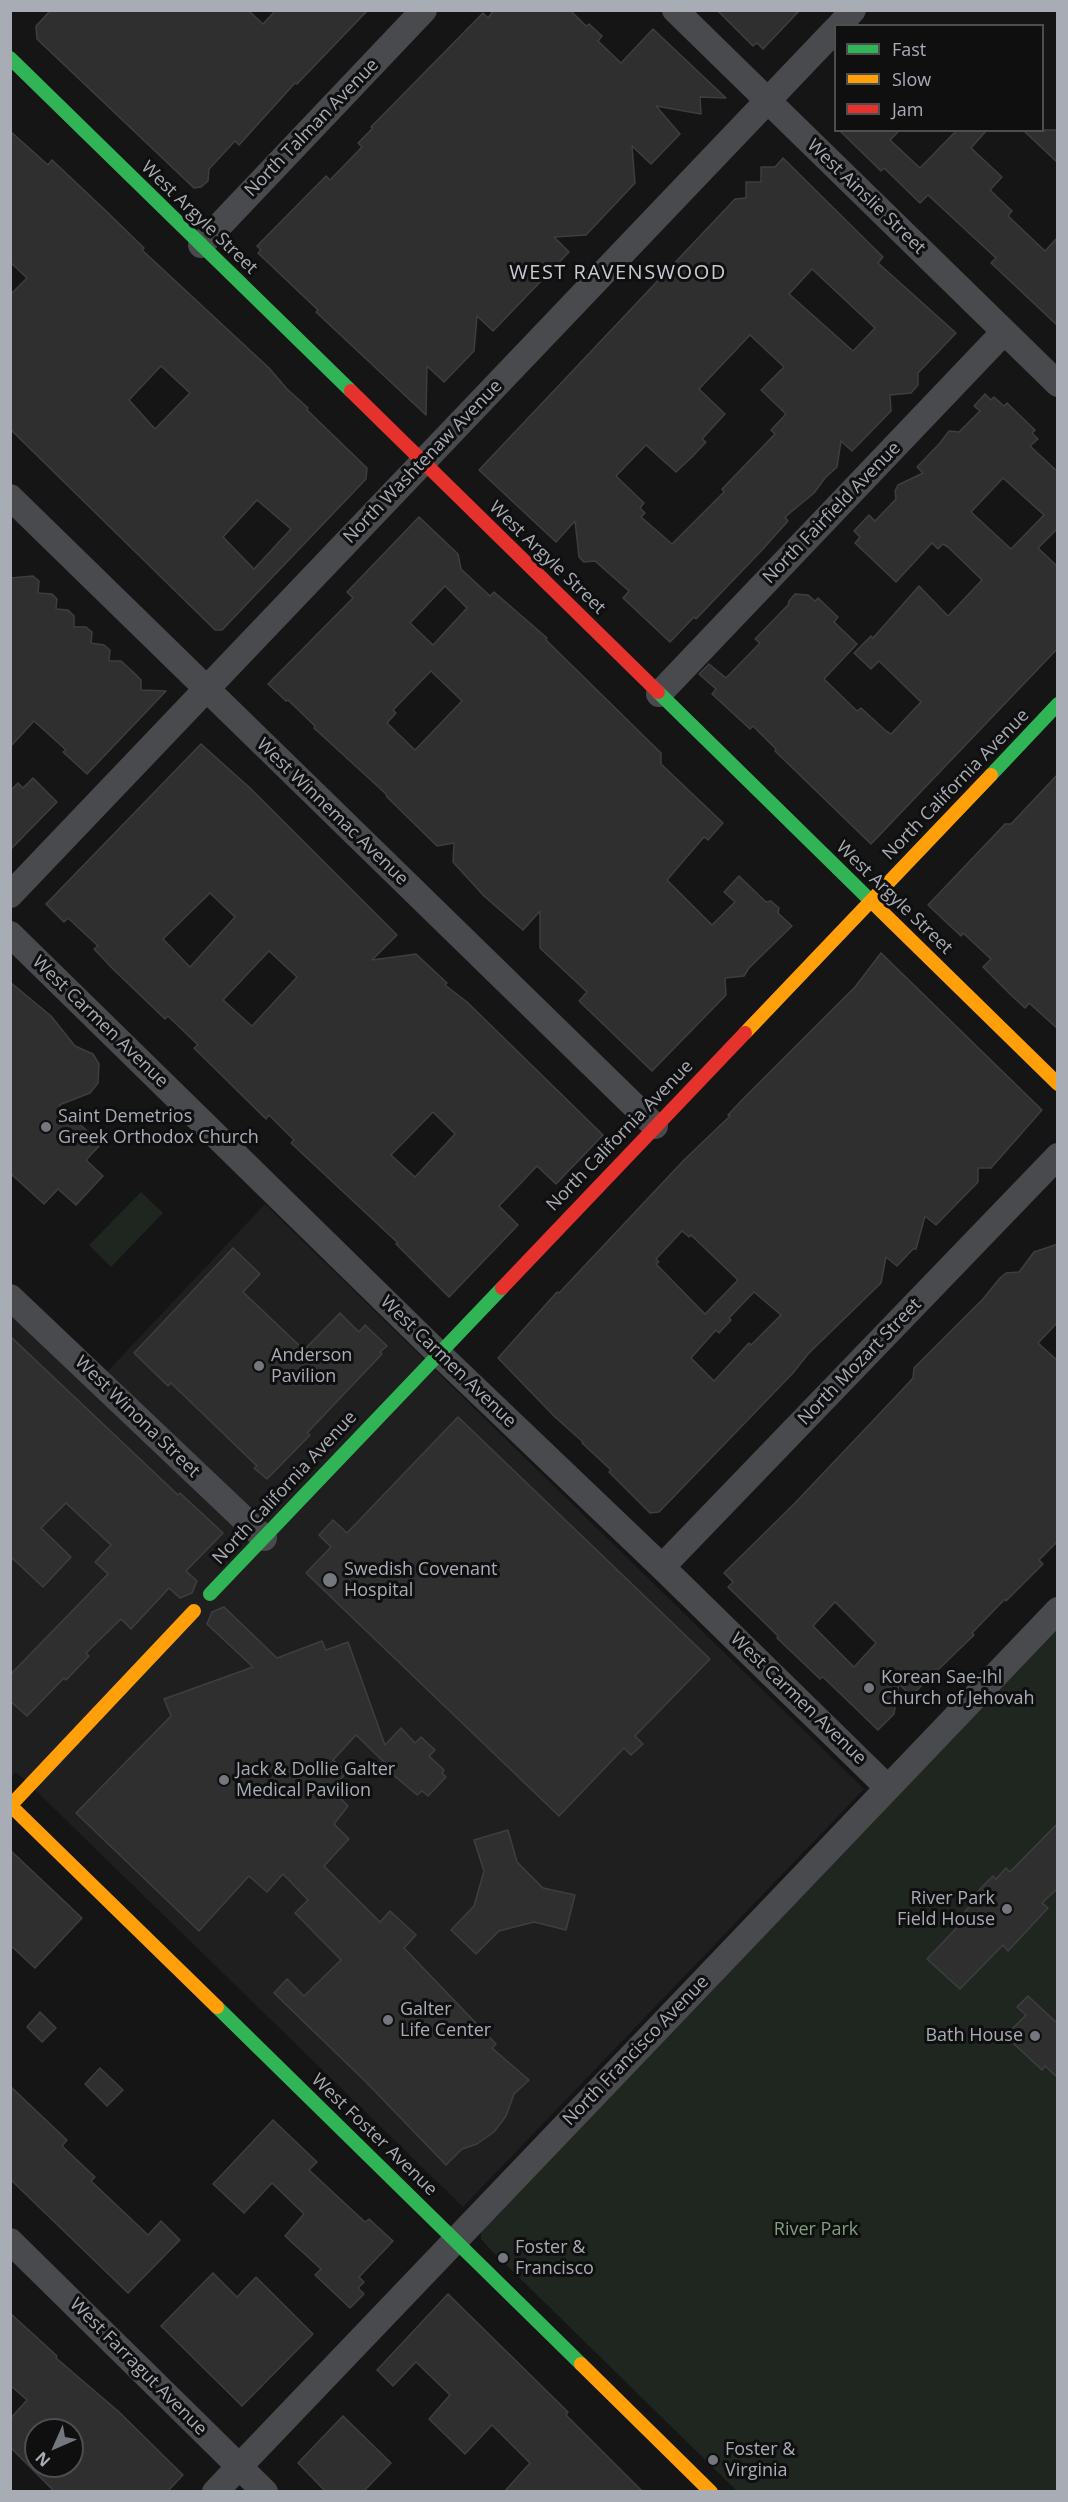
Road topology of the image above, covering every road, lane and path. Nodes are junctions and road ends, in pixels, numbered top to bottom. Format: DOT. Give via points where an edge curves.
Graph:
graph roads {
  1 [pos="424,10"];
  2 [pos="675,10"];
  3 [pos="854,10"];
  4 [pos="841,24"];
  5 [pos="834,31"];
  6 [pos="10,58"];
  7 [pos="767,101"];
  8 [pos="201,244"];
  9 [pos="1004,332"];
  10 [pos="1058,384"];
  11 [pos="423,463"];
  12 [pos="10,497"];
  13 [pos="207,690"];
  14 [pos="659,694"];
  15 [pos="1058,704"];
  16 [pos="10,895"];
  17 [pos="870,900"];
  18 [pos="10,934"];
  19 [pos="1058,1084"];
  20 [pos="655,1126"];
  21 [pos="1058,1156"];
  22 [pos="10,1297"];
  23 [pos="438,1353"];
  24 [pos="264,1538"];
  25 [pos="662,1567"];
  26 [pos="210,1594"];
  27 [pos="1058,1610"];
  28 [pos="194,1611"];
  29 [pos="888,1788"];
  30 [pos="11,1806"];
  31 [pos="455,2240"];
  32 [pos="10,2241"];
  33 [pos="239,2466"];
  34 [pos="215,2492"];
  35 [pos="265,2492"];
  36 [pos="711,2492"];
  1 -- 8 [label="street, North Talman Avenue"];
  2 -- 7 [label="street, West Ainslie Street"];
  3 -- 4 [label="street"];
  5 -- 7 [label="street, North Washtenaw Avenue"];
  6 -- 8 [label="main road, West Argyle Street"];
  7 -- 9 [label="street, West Ainslie Street"];
  7 -- 11 [label="street, North Washtenaw Avenue"];
  8 -- 11 [label="main road, West Argyle Street"];
  9 -- 10 [label="street, West Ainslie Street"];
  9 -- 14 [label="street, North Fairfield Avenue"];
  11 -- 13 [label="street, North Washtenaw Avenue"];
  11 -- 14 [label="main road, West Argyle Street"];
  12 -- 13 [label="street, West Winnemac Avenue"];
  13 -- 16 [label="street, North Washtenaw Avenue"];
  13 -- 20 [label="street, West Winnemac Avenue"];
  14 -- 17 [label="main road, West Argyle Street"];
  15 -- 17 [label="main road, North California Avenue"];
  17 -- 19 [label="main road, West Argyle Street"];
  17 -- 20 [label="main road, North California Avenue"];
  18 -- 23 [label="street, West Carmen Avenue"];
  20 -- 23 [label="main road, North California Avenue"];
  21 -- 25 [label="street, North Mozart Street"];
  22 -- 24 [label="street, West Winona Street"];
  23 -- 24 [label="main road, North California Avenue"];
  23 -- 25 [label="street, West Carmen Avenue"];
  24 -- 26 [label="main road, North California Avenue"];
  25 -- 29 [label="street, West Carmen Avenue"];
  27 -- 29 [label="street, North Francisco Avenue"];
  28 -- 30 [label="main road"];
  29 -- 31 [label="street, North Francisco Avenue"];
  30 -- 31 [label="main road, West Foster Avenue"];
  31 -- 33 [label="street, North Francisco Avenue"];
  31 -- 36 [label="main road, West Foster Avenue"];
  32 -- 33 [label="street, West Farragut Avenue"];
  33 -- 34 [label="street, North Francisco Avenue"];
  33 -- 35 [label="street, West Farragut Avenue"];
}
